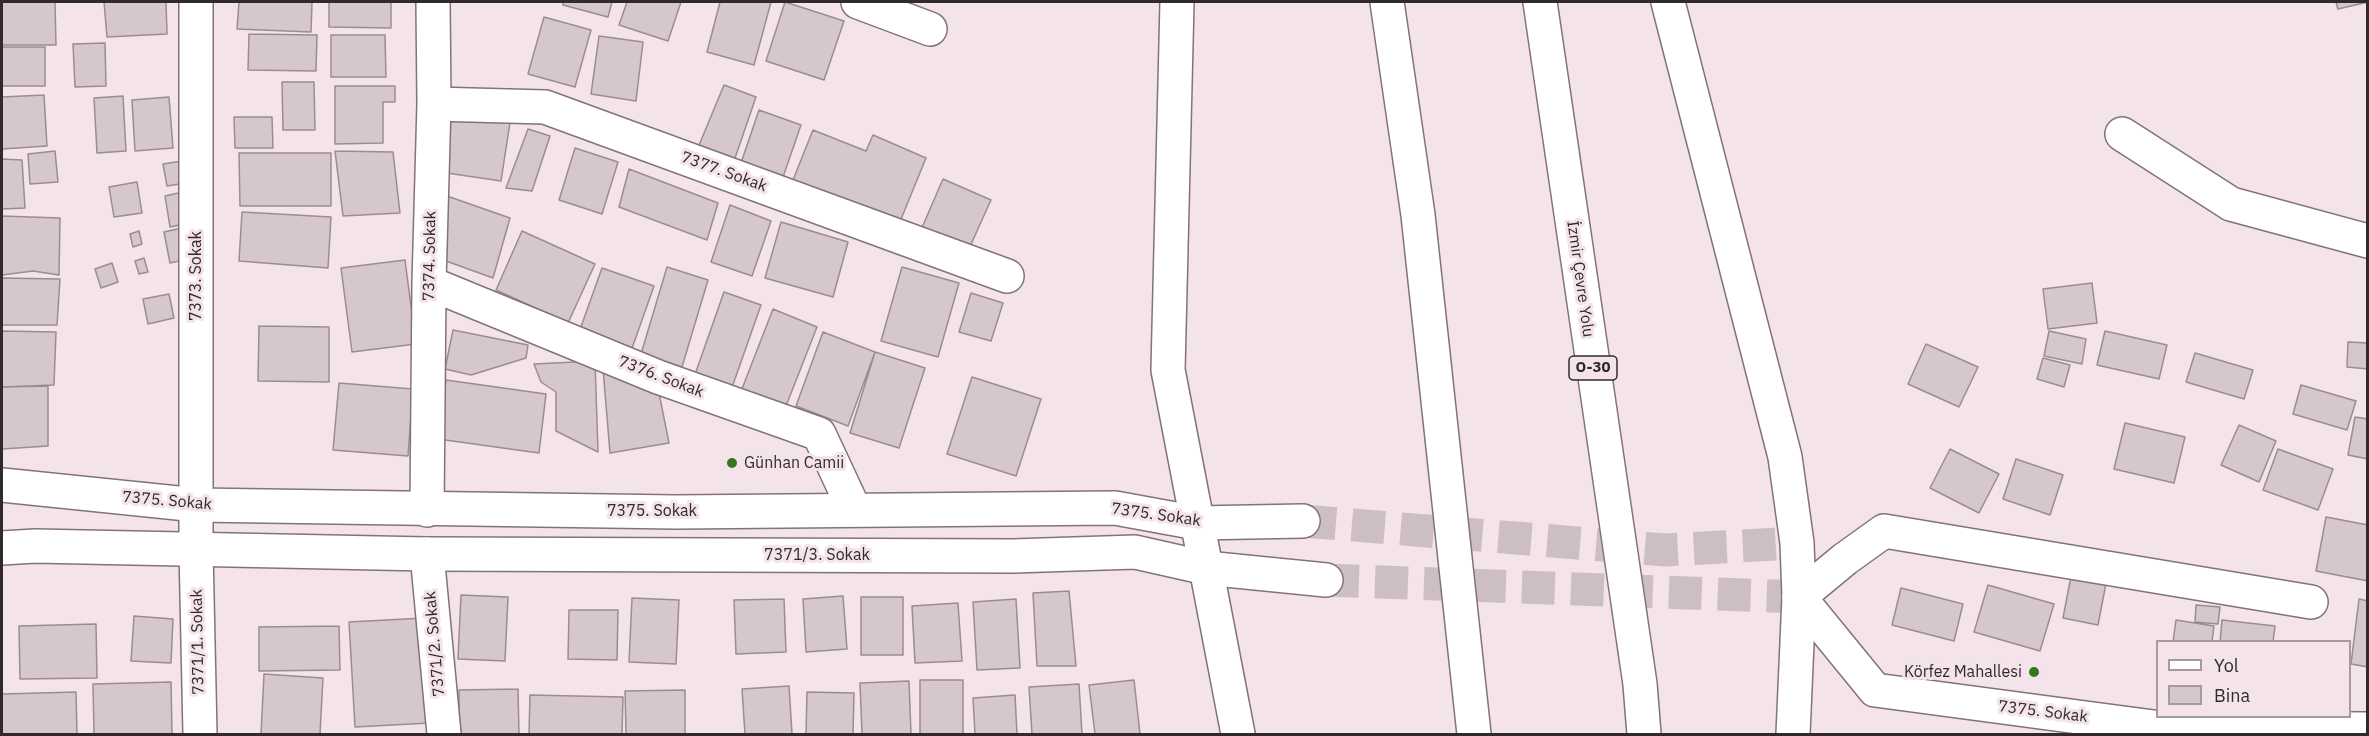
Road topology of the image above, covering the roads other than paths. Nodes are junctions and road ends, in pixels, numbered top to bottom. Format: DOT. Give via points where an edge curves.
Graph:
graph roads {
  1 [pos="196,2"];
  2 [pos="433,2"];
  3 [pos="858,2"];
  4 [pos="1177,2"];
  5 [pos="1387,2"];
  6 [pos="1540,2"];
  7 [pos="1668,2"];
  8 [pos="930,29"];
  9 [pos="434,104"];
  10 [pos="2122,134"];
  11 [pos="2367,241"];
  12 [pos="1007,276"];
  13 [pos="429,283"];
  14 [pos="2,484"];
  15 [pos="197,505"];
  16 [pos="854,509"];
  17 [pos="427,510"];
  18 [pos="1303,521"];
  19 [pos="1197,523"];
  20 [pos="2,548"];
  21 [pos="196,550"];
  22 [pos="427,554"];
  23 [pos="1206,568"];
  24 [pos="1326,580"];
  25 [pos="1799,597"];
  26 [pos="2311,602"];
  27 [pos="2367,729"];
  28 [pos="200,735"];
  29 [pos="444,735"];
  30 [pos="1239,735"];
  31 [pos="1474,735"];
  32 [pos="1644,735"];
  33 [pos="1793,735"];
  1 -- 15 [label="main road, 7373. Sokak"];
  2 -- 9 [label="main road, 7374. Sokak"];
  3 -- 8 [label="main road"];
  4 -- 19 [label="main road" via="1168,370"];
  5 -- 31 [label="main road" via="1418,215"];
  6 -- 32 [label="main road, İzmir Çevre Yolu / O-30"];
  7 -- 25 [label="main road" via="1785,457 1797,543"];
  9 -- 12 [label="main road, 7377. Sokak" via="545,107"];
  9 -- 13 [label="main road, 7374. Sokak"];
  10 -- 11 [label="main road" via="2231,204"];
  13 -- 16 [label="main road, 7376. Sokak" via="658,377 819,434"];
  13 -- 17 [label="main road, 7374. Sokak"];
  14 -- 15 [label="main road, 7375. Sokak"];
  15 -- 17 [label="main road, 7375. Sokak"];
  15 -- 21 [label="main road, 7373. Sokak"];
  16 -- 17 [label="main road, 7375. Sokak"];
  16 -- 19 [label="main road, 7375. Sokak" via="1115,508"];
  18 -- 19 [label="main road, 7375. Sokak"];
  19 -- 23 [label="main road"];
  20 -- 21 [label="main road"];
  21 -- 22 [label="main road"];
  21 -- 28 [label="main road, 7371/1. Sokak"];
  22 -- 23 [label="main road, 7371/3. Sokak" via="1013,556 1135,552"];
  22 -- 29 [label="main road, 7371/2. Sokak"];
  23 -- 24 [label="main road"];
  23 -- 30 [label="main road"];
  25 -- 26 [label="main road" via="1884,531"];
  25 -- 27 [label="main road, 7375. Sokak" via="1875,690 2161,728"];
  25 -- 33 [label="main road"];
}
